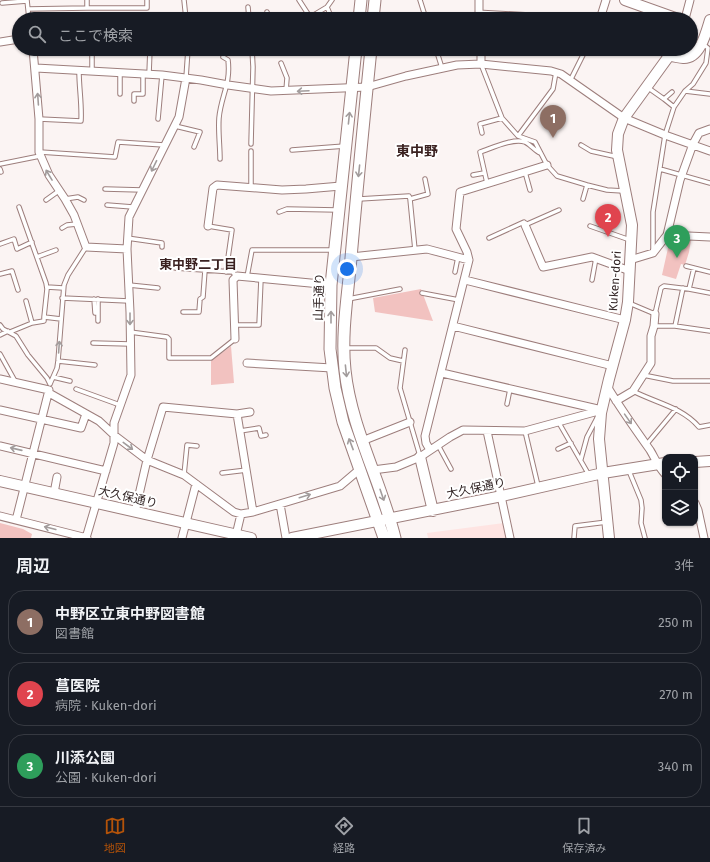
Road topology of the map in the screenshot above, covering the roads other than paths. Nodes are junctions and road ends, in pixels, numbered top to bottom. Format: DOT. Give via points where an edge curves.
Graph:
graph roads {
  1 [pos="87,0"];
  2 [pos="147,0"];
  3 [pos="184,0"];
  4 [pos="299,0"];
  5 [pos="332,0"];
  6 [pos="361,0"];
  7 [pos="375,0"];
  8 [pos="420,0"];
  9 [pos="479,0"];
  10 [pos="606,0"];
  11 [pos="625,0"];
  12 [pos="690,0"];
  13 [pos="27,1"];
  14 [pos="2,3"];
  15 [pos="248,7"];
  16 [pos="327,7"];
  17 [pos="87,8"];
  18 [pos="28,9"];
  19 [pos="28,12"];
  20 [pos="185,12"];
  21 [pos="248,12"];
  22 [pos="306,12"];
  23 [pos="319,12"];
  24 [pos="329,12"];
  25 [pos="360,12"];
  26 [pos="374,12"];
  27 [pos="424,12"];
  28 [pos="479,12"];
  29 [pos="602,12"];
  30 [pos="658,12"];
  31 [pos="687,12"];
  32 [pos="710,20"];
  33 [pos="12,40"];
  34 [pos="0,42"];
  35 [pos="702,43"];
  36 [pos="698,48"];
  37 [pos="34,56"];
  38 [pos="92,56"];
  39 [pos="149,56"];
  40 [pos="188,56"];
  41 [pos="252,56"];
  42 [pos="354,56"];
  43 [pos="370,56"];
  44 [pos="438,56"];
  45 [pos="481,56"];
  46 [pos="582,56"];
  47 [pos="669,56"];
  48 [pos="223,57"];
  49 [pos="281,63"];
  50 [pos="481,64"];
  51 [pos="36,68"];
  52 [pos="442,68"];
  53 [pos="79,70"];
  54 [pos="92,71"];
  55 [pos="556,72"];
  56 [pos="120,73"];
  57 [pos="146,74"];
  58 [pos="162,75"];
  59 [pos="186,78"];
  60 [pos="570,80"];
  61 [pos="228,85"];
  62 [pos="367,87"];
  63 [pos="647,87"];
  64 [pos="252,88"];
  65 [pos="347,88"];
  66 [pos="286,91"];
  67 [pos="685,91"];
  68 [pos="672,92"];
  69 [pos="120,94"];
  70 [pos="710,94"];
  71 [pos="664,99"];
  72 [pos="134,101"];
  73 [pos="674,107"];
  74 [pos="502,118"];
  75 [pos="624,118"];
  76 [pos="39,119"];
  77 [pos="158,120"];
  78 [pos="174,126"];
  79 [pos="710,129"];
  80 [pos="482,133"];
  81 [pos="665,135"];
  82 [pos="518,136"];
  83 [pos="251,144"];
  84 [pos="693,144"];
  85 [pos="164,145"];
  86 [pos="581,145"];
  87 [pos="346,146"];
  88 [pos="194,147"];
  89 [pos="292,150"];
  90 [pos="251,151"];
  91 [pos="710,151"];
  92 [pos="540,153"];
  93 [pos="39,154"];
  94 [pos="618,158"];
  95 [pos="220,159"];
  96 [pos="0,164"];
  97 [pos="546,165"];
  98 [pos="660,169"];
  99 [pos="524,171"];
  100 [pos="484,173"];
  101 [pos="682,174"];
  102 [pos="473,175"];
  103 [pos="425,179"];
  104 [pos="487,183"];
  105 [pos="710,183"];
  106 [pos="587,185"];
  107 [pos="341,186"];
  108 [pos="251,187"];
  109 [pos="105,189"];
  110 [pos="60,190"];
  111 [pos="142,190"];
  112 [pos="530,190"];
  113 [pos="624,191"];
  114 [pos="65,199"];
  115 [pos="356,199"];
  116 [pos="410,199"];
  117 [pos="583,199"];
  118 [pos="46,200"];
  119 [pos="84,200"];
  120 [pos="107,205"];
  121 [pos="19,207"];
  122 [pos="134,207"];
  123 [pos="339,210"];
  124 [pos="559,210"];
  125 [pos="279,212"];
  126 [pos="78,224"];
  127 [pos="525,225"];
  128 [pos="208,226"];
  129 [pos="590,226"];
  130 [pos="62,228"];
  131 [pos="667,235"];
  132 [pos="710,237"];
  133 [pos="127,238"];
  134 [pos="489,238"];
  135 [pos="631,241"];
  136 [pos="32,242"];
  137 [pos="0,244"];
  138 [pos="86,247"];
  139 [pos="162,247"];
  140 [pos="127,249"];
  141 [pos="56,250"];
  142 [pos="334,250"];
  143 [pos="415,250"];
  144 [pos="653,253"];
  145 [pos="37,257"];
  146 [pos="351,257"];
  147 [pos="458,257"];
  148 [pos="596,258"];
  149 [pos="469,260"];
  150 [pos="630,260"];
  151 [pos="686,266"];
  152 [pos="175,268"];
  153 [pos="694,268"];
  154 [pos="204,270"];
  155 [pos="630,271"];
  156 [pos="226,272"];
  157 [pos="454,272"];
  158 [pos="710,272"];
  159 [pos="0,274"];
  160 [pos="236,277"];
  161 [pos="247,277"];
  162 [pos="261,279"];
  163 [pos="464,280"];
  164 [pos="592,280"];
  165 [pos="129,285"];
  166 [pos="331,285"];
  167 [pos="47,287"];
  168 [pos="63,288"];
  169 [pos="158,288"];
  170 [pos="683,288"];
  171 [pos="689,288"];
  172 [pos="400,289"];
  173 [pos="18,290"];
  174 [pos="422,293"];
  175 [pos="710,293"];
  176 [pos="62,298"];
  177 [pos="96,299"];
  178 [pos="347,299"];
  179 [pos="130,300"];
  180 [pos="459,300"];
  181 [pos="26,301"];
  182 [pos="628,302"];
  183 [pos="183,312"];
  184 [pos="95,313"];
  185 [pos="655,314"];
  186 [pos="44,317"];
  187 [pos="61,319"];
  188 [pos="625,320"];
  189 [pos="98,321"];
  190 [pos="32,323"];
  191 [pos="0,325"];
  192 [pos="234,325"];
  193 [pos="453,326"];
  194 [pos="654,326"];
  195 [pos="675,326"];
  196 [pos="9,331"];
  197 [pos="130,332"];
  198 [pos="710,332"];
  199 [pos="0,335"];
  200 [pos="235,339"];
  201 [pos="93,343"];
  202 [pos="130,344"];
  203 [pos="344,348"];
  204 [pos="405,350"];
  205 [pos="0,354"];
  206 [pos="58,361"];
  207 [pos="403,361"];
  208 [pos="247,363"];
  209 [pos="95,365"];
  210 [pos="613,366"];
  211 [pos="332,368"];
  212 [pos="442,373"];
  213 [pos="643,376"];
  214 [pos="53,377"];
  215 [pos="0,379"];
  216 [pos="70,381"];
  217 [pos="710,381"];
  218 [pos="15,382"];
  219 [pos="607,386"];
  220 [pos="49,389"];
  221 [pos="510,389"];
  222 [pos="76,390"];
  223 [pos="633,391"];
  224 [pos="616,401"];
  225 [pos="507,404"];
  226 [pos="120,405"];
  227 [pos="676,409"];
  228 [pos="0,410"];
  229 [pos="250,412"];
  230 [pos="602,412"];
  231 [pos="86,414"];
  232 [pos="237,414"];
  233 [pos="42,419"];
  234 [pos="410,422"];
  235 [pos="558,423"];
  236 [pos="710,425"];
  237 [pos="240,431"];
  238 [pos="487,431"];
  239 [pos="525,431"];
  240 [pos="114,435"];
  241 [pos="266,435"];
  242 [pos="362,441"];
  243 [pos="571,443"];
  244 [pos="646,444"];
  245 [pos="438,445"];
  246 [pos="0,446"];
  247 [pos="197,446"];
  248 [pos="558,449"];
  249 [pos="430,450"];
  250 [pos="33,453"];
  251 [pos="420,457"];
  252 [pos="147,460"];
  253 [pos="581,460"];
  254 [pos="710,461"];
  255 [pos="698,462"];
  256 [pos="661,463"];
  257 [pos="628,468"];
  258 [pos="360,469"];
  259 [pos="451,469"];
  260 [pos="247,470"];
  261 [pos="373,470"];
  262 [pos="106,471"];
  263 [pos="222,473"];
  264 [pos="603,473"];
  265 [pos="184,475"];
  266 [pos="590,476"];
  267 [pos="57,477"];
  268 [pos="0,481"];
  269 [pos="196,484"];
  270 [pos="24,486"];
  271 [pos="539,488"];
  272 [pos="54,493"];
  273 [pos="502,496"];
  274 [pos="97,503"];
  275 [pos="280,504"];
  276 [pos="698,510"];
  277 [pos="433,511"];
  278 [pos="134,512"];
  279 [pos="253,512"];
  280 [pos="241,514"];
  281 [pos="0,516"];
  282 [pos="390,519"];
  283 [pos="16,520"];
  284 [pos="378,521"];
  285 [pos="608,522"];
  286 [pos="186,523"];
  287 [pos="236,535"];
  288 [pos="315,536"];
  289 [pos="87,538"];
  290 [pos="182,538"];
  291 [pos="251,538"];
  292 [pos="286,538"];
  293 [pos="292,538"];
  294 [pos="384,538"];
  295 [pos="395,538"];
  296 [pos="510,538"];
  297 [pos="574,538"];
  298 [pos="609,538"];
  299 [pos="645,538"];
  300 [pos="704,538"];
  1 -- 17 [label="lane"];
  2 -- 17 [label="lane" via="147,8"];
  3 -- 20 [label="lane"];
  4 -- 22 [label="lane"];
  5 -- 16 [label="lane"];
  6 -- 25 [label="main road"];
  7 -- 26 [label="main road"];
  8 -- 27 [label="lane"];
  9 -- 28 [label="street"];
  10 -- 29 [label="street"];
  11 -- 30 [label="street"];
  12 -- 31 [label="street"];
  13 -- 14 [label="lane"];
  13 -- 18 [label="lane"];
  15 -- 21 [label="lane"];
  16 -- 23 [label="lane"];
  16 -- 24 [label="lane"];
  17 -- 18 [label="lane"];
  18 -- 19 [label="lane"];
  32 -- 35 [label="street"];
  33 -- 34 [label="street"];
  35 -- 36 [label="street"];
  35 -- 67 [label="lane" via="708,48 706,63 693,84"];
  37 -- 51 [label="street"];
  38 -- 54 [label="lane"];
  39 -- 57 [label="lane"];
  40 -- 59 [label="lane"];
  41 -- 64 [label="lane"];
  42 -- 65 [label="main road, 山手通り"];
  43 -- 62 [label="main road"];
  44 -- 52 [label="lane"];
  45 -- 50 [label="street"];
  46 -- 60 [label="lane"];
  47 -- 63 [label="street, Kuken-dori"];
  48 -- 61 [label="lane" via="228,60"];
  49 -- 66 [label="lane" via="286,78"];
  50 -- 52 [label="street"];
  50 -- 55 [label="street"];
  50 -- 74 [label="lane"];
  51 -- 53 [label="street"];
  76 -- 51 [label="street, one-way"];
  52 -- 62 [label="street"];
  53 -- 54 [label="street"];
  53 -- 76 [label="lane" via="81,121"];
  54 -- 56 [label="street"];
  55 -- 60 [label="street"];
  55 -- 82 [label="lane" via="553,89"];
  56 -- 57 [label="street"];
  56 -- 69 [label="lane"];
  57 -- 58 [label="street"];
  57 -- 72 [label="lane" via="143,94 134,94"];
  58 -- 59 [label="street"];
  58 -- 77 [label="lane"];
  59 -- 61 [label="street"];
  59 -- 78 [label="street" via="179,117"];
  60 -- 75 [label="street"];
  61 -- 64 [label="street"];
  61 -- 95 [label="lane" via="219,118"];
  62 -- 65 [label="street"];
  62 -- 115 [label="main road, one-way"];
  63 -- 71 [label="lane"];
  63 -- 75 [label="street, Kuken-dori"];
  64 -- 66 [label="street"];
  64 -- 83 [label="lane"];
  65 -- 66 [label="street, one-way"];
  87 -- 65 [label="main road, 山手通り, one-way"];
  67 -- 70 [label="lane"];
  67 -- 73 [label="lane"];
  68 -- 71 [label="lane"];
  71 -- 73 [label="lane"];
  73 -- 81 [label="lane"];
  74 -- 80 [label="lane" via="480,124"];
  74 -- 82 [label="lane"];
  75 -- 81 [label="street"];
  75 -- 94 [label="street, Kuken-dori" via="618,134"];
  76 -- 93 [label="street"];
  78 -- 85 [label="street"];
  78 -- 88 [label="lane" via="200,132"];
  79 -- 84 [label="street" via="699,133"];
  81 -- 84 [label="street"];
  81 -- 98 [label="lane"];
  82 -- 92 [label="lane" via="535,142"];
  84 -- 91 [label="street"];
  84 -- 101 [label="street"];
  85 -- 93 [label="lane" via="118,142 115,157"];
  85 -- 111 [label="street, one-way"];
  86 -- 94 [label="lane"];
  87 -- 89 [label="lane"];
  87 -- 107 [label="main road, 山手通り"];
  90 -- 108 [label="lane"];
  92 -- 97 [label="lane"];
  92 -- 100 [label="lane" via="529,144 518,140 480,152"];
  93 -- 96 [label="lane"];
  110 -- 93 [label="street, one-way" via="48,174"];
  94 -- 113 [label="street, Kuken-dori"];
  97 -- 99 [label="street"];
  97 -- 106 [label="lane" via="557,176"];
  98 -- 101 [label="lane"];
  98 -- 144 [label="lane" via="652,212"];
  99 -- 104 [label="street"];
  99 -- 112 [label="lane"];
  100 -- 102 [label="lane"];
  100 -- 104 [label="lane"];
  101 -- 105 [label="lane"];
  101 -- 131 [label="street"];
  103 -- 116 [label="lane" via="428,194"];
  104 -- 149 [label="street" via="460,192 456,229"];
  106 -- 113 [label="lane"];
  106 -- 117 [label="lane"];
  107 -- 108 [label="street" via="306,190"];
  107 -- 123 [label="main road, 山手通り"];
  108 -- 128 [label="street" via="217,185 213,188"];
  109 -- 111 [label="lane"];
  110 -- 114 [label="street"];
  110 -- 118 [label="lane"];
  111 -- 122 [label="street"];
  113 -- 135 [label="street, Kuken-dori" via="632,225"];
  114 -- 119 [label="lane" via="78,197"];
  114 -- 126 [label="street"];
  115 -- 116 [label="lane" via="409,196"];
  115 -- 146 [label="main road"];
  116 -- 143 [label="lane"];
  120 -- 122 [label="lane"];
  121 -- 136 [label="lane"];
  122 -- 133 [label="street"];
  123 -- 125 [label="lane" via="287,209"];
  123 -- 142 [label="main road, 山手通り"];
  124 -- 127 [label="lane"];
  126 -- 130 [label="lane"];
  126 -- 138 [label="street"];
  127 -- 134 [label="lane" via="524,222"];
  127 -- 148 [label="street" via="543,267"];
  128 -- 156 [label="lane" via="232,230"];
  129 -- 135 [label="lane"];
  131 -- 132 [label="street"];
  131 -- 144 [label="street"];
  133 -- 139 [label="lane" via="162,243"];
  133 -- 140 [label="street"];
  135 -- 150 [label="street, Kuken-dori"];
  136 -- 137 [label="lane" via="17,249 14,239"];
  136 -- 145 [label="lane"];
  138 -- 140 [label="street"];
  138 -- 168 [label="lane"];
  140 -- 165 [label="street"];
  141 -- 145 [label="lane"];
  142 -- 161 [label="lane" via="252,250"];
  142 -- 166 [label="main road, 山手通り"];
  143 -- 146 [label="street"];
  143 -- 147 [label="street"];
  144 -- 150 [label="street"];
  145 -- 167 [label="lane"];
  146 -- 178 [label="main road"];
  147 -- 149 [label="street"];
  147 -- 157 [label="lane"];
  148 -- 155 [label="street"];
  148 -- 164 [label="lane"];
  149 -- 163 [label="street"];
  150 -- 155 [label="street, Kuken-dori"];
  151 -- 153 [label="lane"];
  152 -- 154 [label="lane"];
  153 -- 158 [label="lane"];
  153 -- 171 [label="lane"];
  154 -- 156 [label="lane"];
  154 -- 183 [label="lane" via="203,297 200,299 199,312"];
  155 -- 182 [label="street, Kuken-dori"];
  156 -- 160 [label="lane" via="233,272"];
  159 -- 173 [label="lane" via="12,271"];
  160 -- 161 [label="street"];
  160 -- 192 [label="street" via="233,280"];
  161 -- 162 [label="street"];
  162 -- 166 [label="street"];
  162 -- 192 [label="lane" via="259,325"];
  163 -- 180 [label="street"];
  163 -- 188 [label="street"];
  165 -- 169 [label="lane"];
  165 -- 179 [label="street"];
  211 -- 166 [label="main road, 山手通り, one-way"];
  167 -- 168 [label="lane"];
  167 -- 186 [label="lane"];
  168 -- 176 [label="lane"];
  170 -- 171 [label="lane"];
  170 -- 185 [label="lane" via="661,288"];
  170 -- 195 [label="lane"];
  171 -- 175 [label="lane"];
  172 -- 178 [label="lane"];
  174 -- 180 [label="lane"];
  176 -- 177 [label="lane"];
  176 -- 187 [label="lane"];
  177 -- 179 [label="lane"];
  177 -- 184 [label="lane"];
  177 -- 189 [label="lane"];
  178 -- 203 [label="main road"];
  179 -- 197 [label="street, one-way"];
  180 -- 193 [label="street"];
  181 -- 190 [label="lane"];
  182 -- 185 [label="lane"];
  182 -- 188 [label="street, Kuken-dori"];
  185 -- 194 [label="street"];
  186 -- 187 [label="lane"];
  186 -- 190 [label="lane" via="44,321"];
  206 -- 187 [label="lane, one-way"];
  188 -- 210 [label="street, Kuken-dori"];
  190 -- 196 [label="lane"];
  191 -- 196 [label="lane"];
  192 -- 200 [label="street"];
  193 -- 210 [label="street"];
  193 -- 212 [label="street"];
  194 -- 195 [label="lane"];
  194 -- 213 [label="street" via="651,336 651,363"];
  195 -- 198 [label="lane"];
  196 -- 199 [label="lane"];
  196 -- 220 [label="lane" via="16,336 47,378"];
  197 -- 200 [label="lane" via="167,337 169,358 211,358"];
  197 -- 202 [label="street"];
  201 -- 202 [label="lane"];
  202 -- 226 [label="street" via="131,375"];
  203 -- 207 [label="lane" via="376,348 390,358"];
  203 -- 242 [label="main road, one-way" via="349,399"];
  204 -- 207 [label="lane"];
  205 -- 218 [label="lane"];
  206 -- 209 [label="lane"];
  206 -- 214 [label="lane"];
  207 -- 234 [label="lane" via="400,388"];
  208 -- 211 [label="street"];
  210 -- 219 [label="street, Kuken-dori"];
  258 -- 211 [label="main road, 山手通り, one-way" via="343,422"];
  212 -- 221 [label="street"];
  212 -- 249 [label="street" via="425,436"];
  213 -- 217 [label="lane" via="673,381"];
  213 -- 223 [label="street"];
  214 -- 216 [label="lane"];
  214 -- 220 [label="lane"];
  215 -- 218 [label="street"];
  218 -- 220 [label="street"];
  219 -- 224 [label="street"];
  219 -- 230 [label="street, Kuken-dori"];
  220 -- 231 [label="street"];
  220 -- 233 [label="street"];
  221 -- 225 [label="lane"];
  221 -- 230 [label="street"];
  222 -- 226 [label="lane"];
  223 -- 224 [label="street"];
  223 -- 227 [label="lane"];
  224 -- 244 [label="street, one-way"];
  226 -- 240 [label="street" via="114,423"];
  227 -- 236 [label="lane" via="699,427"];
  227 -- 244 [label="lane"];
  228 -- 233 [label="street"];
  229 -- 232 [label="street"];
  230 -- 235 [label="street"];
  230 -- 253 [label="lane" via="587,437"];
  230 -- 264 [label="street, Kuken-dori" via="599,439"];
  231 -- 233 [label="street" via="81,428"];
  231 -- 240 [label="street" via="99,421"];
  232 -- 237 [label="street"];
  232 -- 252 [label="street" via="163,407"];
  233 -- 250 [label="street"];
  234 -- 242 [label="street"];
  234 -- 251 [label="lane"];
  235 -- 239 [label="street"];
  235 -- 243 [label="lane"];
  237 -- 241 [label="lane" via="259,428 261,436"];
  237 -- 260 [label="street"];
  238 -- 239 [label="street"];
  238 -- 245 [label="street" via="463,430"];
  238 -- 273 [label="street"];
  239 -- 271 [label="lane"];
  240 -- 252 [label="street, one-way"];
  240 -- 262 [label="street"];
  242 -- 261 [label="main road"];
  243 -- 248 [label="lane"];
  243 -- 253 [label="lane"];
  244 -- 256 [label="street"];
  245 -- 249 [label="street"];
  245 -- 259 [label="lane"];
  250 -- 246 [label="street, one-way"];
  247 -- 265 [label="lane" via="187,445"];
  249 -- 251 [label="street"];
  250 -- 262 [label="street"];
  250 -- 270 [label="street"];
  251 -- 261 [label="street" via="396,467"];
  251 -- 277 [label="street"];
  252 -- 265 [label="street"];
  252 -- 278 [label="street"];
  253 -- 266 [label="lane"];
  254 -- 255 [label="street"];
  256 -- 257 [label="street, 大久保通り"];
  257 -- 264 [label="street, 大久保通り"];
  257 -- 299 [label="lane" via="641,500 641,523"];
  275 -- 258 [label="street, one-way" via="340,486"];
  258 -- 284 [label="main road, 山手通り"];
  260 -- 263 [label="lane"];
  260 -- 279 [label="street"];
  261 -- 282 [label="main road, one-way"];
  262 -- 274 [label="street"];
  264 -- 266 [label="street, 大久保通り"];
  264 -- 285 [label="street, Kuken-dori"];
  265 -- 269 [label="street"];
  266 -- 271 [label="street, 大久保通り"];
  267 -- 272 [label="street"];
  268 -- 270 [label="street, 大久保通り"];
  269 -- 280 [label="street" via="234,512"];
  269 -- 286 [label="street"];
  270 -- 272 [label="street, 大久保通り"];
  270 -- 283 [label="street"];
  271 -- 273 [label="street, 大久保通り"];
  272 -- 274 [label="street, 大久保通り"];
  273 -- 277 [label="street, 大久保通り"];
  273 -- 296 [label="street"];
  274 -- 278 [label="street, 大久保通り"];
  274 -- 289 [label="street"];
  275 -- 279 [label="street"];
  275 -- 292 [label="street"];
  276 -- 300 [label="street"];
  277 -- 282 [label="street, 大久保通り"];
  278 -- 286 [label="street, 大久保通り"];
  279 -- 280 [label="street"];
  280 -- 287 [label="street"];
  281 -- 283 [label="street"];
  282 -- 284 [label="street, 大久保通り"];
  282 -- 295 [label="main road"];
  289 -- 283 [label="street, one-way"];
  284 -- 288 [label="street, 大久保通り"];
  284 -- 294 [label="main road, 山手通り"];
  285 -- 297 [label="lane" via="575,526"];
  285 -- 298 [label="street, Kuken-dori"];
  286 -- 287 [label="street, 大久保通り"];
  286 -- 290 [label="street"];
  287 -- 291 [label="street, 大久保通り"];
  288 -- 293 [label="street, 大久保通り"];
}
